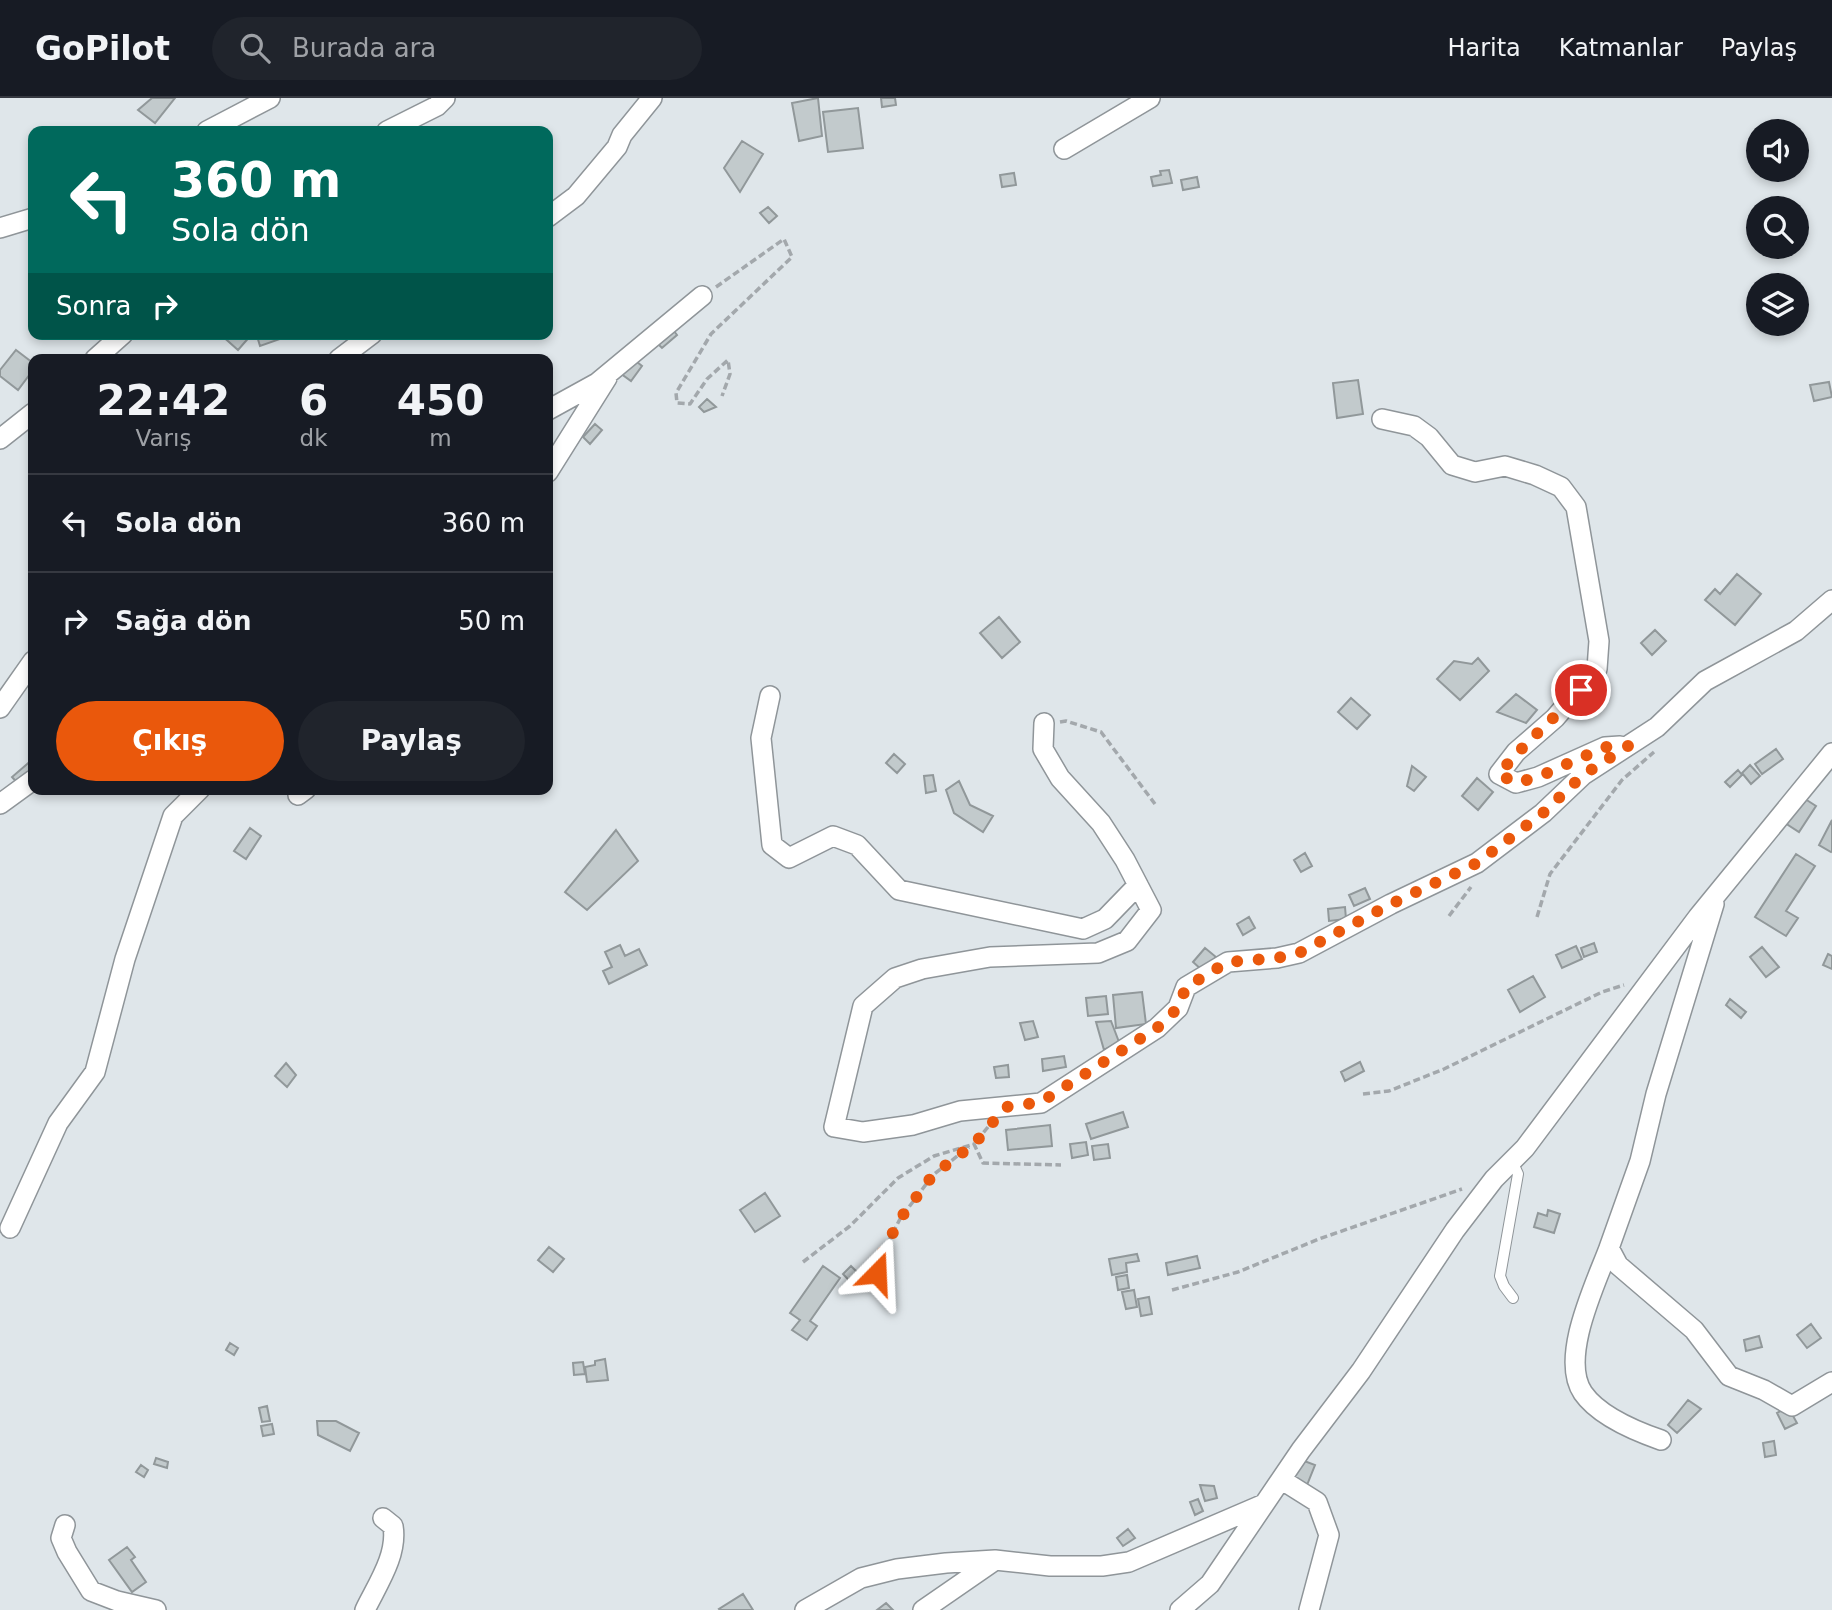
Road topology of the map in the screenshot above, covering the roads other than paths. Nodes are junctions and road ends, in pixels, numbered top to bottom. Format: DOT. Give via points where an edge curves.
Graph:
graph roads {
  1 [pos="270,98"];
  2 [pos="445,98"];
  3 [pos="652,98"];
  4 [pos="1150,98"];
  5 [pos="217,126"];
  6 [pos="397,126"];
  7 [pos="1064,149"];
  8 [pos="553,213"];
  9 [pos="28,220"];
  10 [pos="0,228"];
  11 [pos="702,296"];
  12 [pos="116,340"];
  13 [pos="364,340"];
  14 [pos="101,354"];
  15 [pos="346,354"];
  16 [pos="611,370"];
  17 [pos="553,407"];
  18 [pos="28,417"];
  19 [pos="1382,419"];
  20 [pos="0,439"];
  21 [pos="553,464"];
  22 [pos="1832,600"];
  23 [pos="28,668"];
  24 [pos="770,696"];
  25 [pos="0,708"];
  26 [pos="1044,723"];
  27 [pos="1628,746"];
  28 [pos="1832,753"];
  29 [pos="28,784"];
  30 [pos="194,795"];
  31 [pos="0,804"];
  32 [pos="1138,885"];
  33 [pos="1717,893"];
  34 [pos="1512,1161"];
  35 [pos="10,1228"];
  36 [pos="1609,1248"];
  37 [pos="1513,1298"];
  38 [pos="1832,1382"];
  39 [pos="1661,1440"];
  40 [pos="1282,1480"];
  41 [pos="1265,1504"];
  42 [pos="383,1518"];
  43 [pos="65,1525"];
  44 [pos="995,1560"];
  45 [pos="156,1610"];
  46 [pos="365,1610"];
  47 [pos="805,1610"];
  48 [pos="923,1610"];
  49 [pos="1180,1610"];
  50 [pos="1309,1610"];
  1 -- 5 [label="street"];
  2 -- 6 [label="street"];
  3 -- 8 [label="street" via="576,196"];
  4 -- 7 [label="street"];
  9 -- 10 [label="street"];
  11 -- 16 [label="street"];
  12 -- 14 [label="street"];
  13 -- 15 [label="street"];
  16 -- 17 [label="street"];
  16 -- 21 [label="street"];
  18 -- 20 [label="street"];
  19 -- 27 [label="street" via="1414,426 1452,465 1475,472 1505,466 1535,475 1561,487 1576,507 1598,641 1597,669 1499,774 1516,783 1605,747"];
  22 -- 27 [label="street" via="1796,631 1706,681 1657,727"];
  23 -- 25 [label="street"];
  24 -- 32 [label="street" via="761,738 772,845 789,858 833,836 857,845 900,890 1083,929 1105,919"];
  26 -- 32 [label="street" via="1043,749 1060,778 1101,823"];
  27 -- 32 [label="street" via="1583,775 1543,813 1477,863 1299,953 1228,962 1186,987 1178,1008 1157,1028 1041,1102 960,1111 913,1125 863,1132 834,1127 863,1006 895,978 990,957 1098,953 1126,941 1151,910"];
  28 -- 33 [label="street"];
  29 -- 31 [label="street"];
  30 -- 35 [label="street" via="173,816 125,959 94,1072 58,1124"];
  33 -- 34 [label="street"];
  33 -- 36 [label="street" via="1640,1161"];
  34 -- 37 [label="lane" via="1518,1174 1500,1276"];
  34 -- 40 [label="street" via="1455,1230"];
  36 -- 38 [label="street" via="1618,1265 1694,1330 1728,1376 1792,1406"];
  36 -- 39 [label="street" via="1582,1323 1575,1369 1582,1392 1600,1409"];
  40 -- 41 [label="street"];
  40 -- 50 [label="street" via="1317,1502 1329,1535"];
  41 -- 44 [label="street" via="1129,1562 1050,1566"];
  41 -- 49 [label="street" via="1210,1584"];
  42 -- 46 [label="street" via="393,1527 393,1545"];
  43 -- 45 [label="street" via="61,1538 91,1591"];
  44 -- 47 [label="street" via="897,1569 861,1578"];
  44 -- 48 [label="street"];
}
